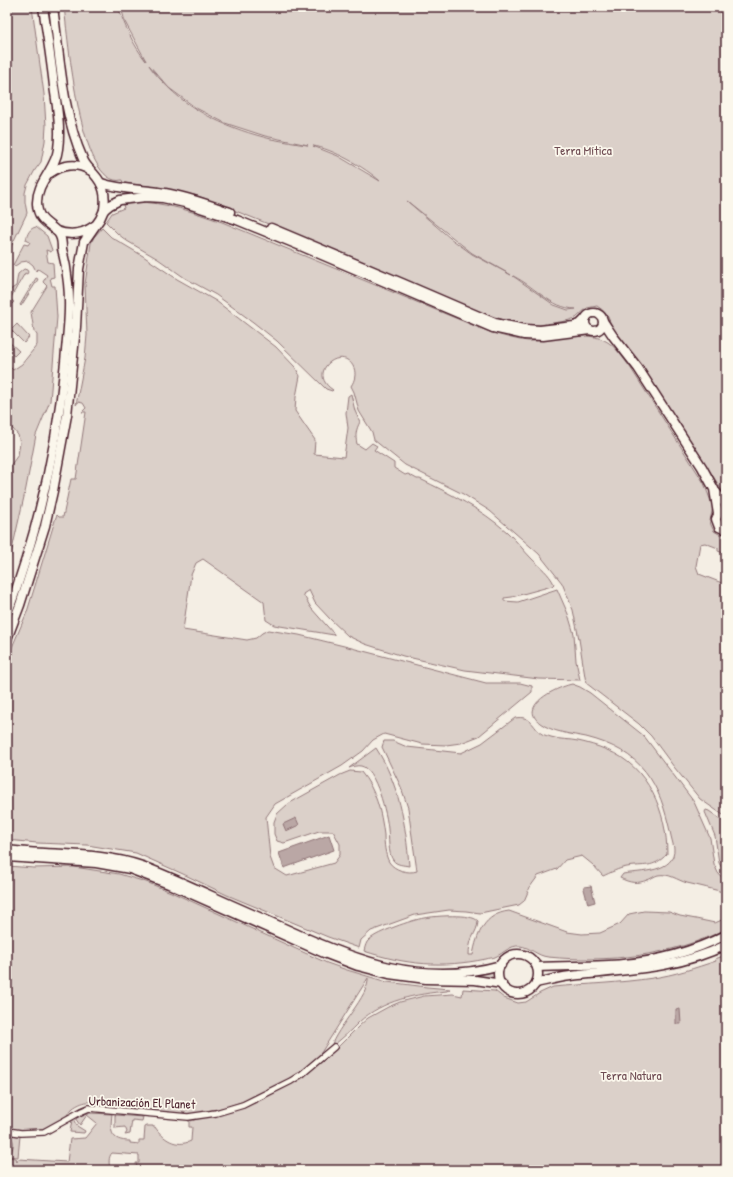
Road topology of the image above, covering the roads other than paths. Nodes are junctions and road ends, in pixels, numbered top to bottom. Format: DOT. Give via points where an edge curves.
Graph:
graph roads {
  1 [pos="43,7"];
  2 [pos="53,7"];
  3 [pos="95,174"];
  4 [pos="47,175"];
  5 [pos="101,183"];
  6 [pos="104,210"];
  7 [pos="96,224"];
  8 [pos="54,230"];
  9 [pos="586,318"];
  10 [pos="603,322"];
  11 [pos="593,330"];
  12 [pos="617,342"];
  13 [pos="714,489"];
  14 [pos="726,505"];
  15 [pos="722,512"];
  16 [pos="725,530"];
  17 [pos="7,615"];
  18 [pos="7,639"];
  19 [pos="7,850"];
  20 [pos="7,857"];
  21 [pos="726,935"];
  22 [pos="726,945"];
  23 [pos="501,965"];
  24 [pos="537,967"];
  25 [pos="536,982"];
  26 [pos="502,984"];
  27 [pos="334,1047"];
  28 [pos="7,1131"];
  1 -- 4 [label="main road" via="58,113 58,148 56,159"];
  2 -- 3 [label="main road" via="68,111 78,148 85,164"];
  3 -- 4 [label="main road" via="76,166 66,166"];
  3 -- 5 [label="main road"];
  4 -- 8 [label="main road" via="37,194 37,206 40,215"];
  5 -- 6 [label="main road" via="106,196"];
  5 -- 9 [label="main road" via="120,189 164,192 186,197 239,215 495,323 540,330 574,326"];
  6 -- 7 [label="main road"];
  6 -- 11 [label="main road" via="120,200 146,197 185,203 237,220 493,328 524,335 543,336"];
  7 -- 8 [label="main road" via="76,234"];
  7 -- 18 [label="main road" via="84,242 79,269 67,414 45,526"];
  8 -- 17 [label="main road" via="60,236 66,266 69,308 60,412 37,523"];
  9 -- 10 [label="main road" via="597,313"];
  9 -- 11 [label="main road" via="585,324"];
  10 -- 11 [label="main road" via="602,326"];
  10 -- 12 [label="main road"];
  11 -- 12 [label="main road"];
  12 -- 13 [label="main road" via="638,368"];
  13 -- 14 [label="main road"];
  13 -- 15 [label="main road"];
  15 -- 16 [label="main road" via="716,516 716,522"];
  19 -- 23 [label="main road" via="81,854 128,862 172,878 338,952 378,965 439,973 474,971"];
  20 -- 26 [label="main road" via="90,862 130,869 358,966 389,974 426,979 475,980"];
  21 -- 24 [label="main road" via="660,959 622,964"];
  22 -- 25 [label="main road" via="702,955 662,966"];
  23 -- 24 [label="main road" via="507,958 518,954 530,958"];
  23 -- 26 [label="main road" via="499,973"];
  24 -- 25 [label="main road"];
  25 -- 26 [label="main road" via="530,990 522,994 508,991"];
  27 -- 28 [label="street, Urbanización El Planet" via="291,1081 243,1104 216,1113 188,1117 89,1108 44,1132"];
}
